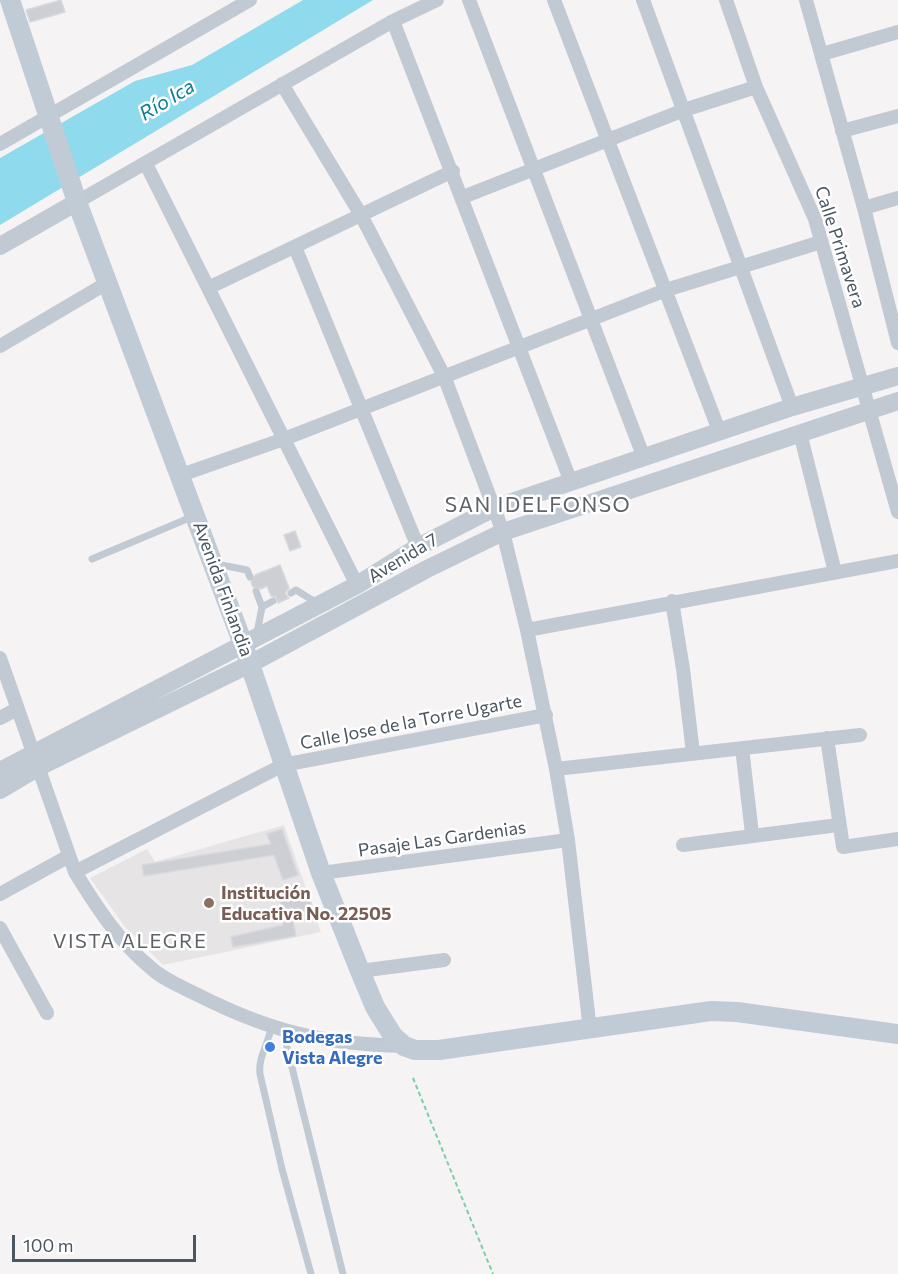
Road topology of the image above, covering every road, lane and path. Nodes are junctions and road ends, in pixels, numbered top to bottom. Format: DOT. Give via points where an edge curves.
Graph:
graph roads {
  1 [pos="10,0"];
  2 [pos="250,0"];
  3 [pos="436,0"];
  4 [pos="469,0"];
  5 [pos="554,0"];
  6 [pos="643,0"];
  7 [pos="726,0"];
  8 [pos="806,0"];
  9 [pos="393,21"];
  10 [pos="898,32"];
  11 [pos="822,54"];
  12 [pos="282,84"];
  13 [pos="756,87"];
  14 [pos="684,110"];
  15 [pos="898,116"];
  16 [pos="49,120"];
  17 [pos="842,131"];
  18 [pos="607,140"];
  19 [pos="0,144"];
  20 [pos="146,164"];
  21 [pos="535,169"];
  22 [pos="453,171"];
  23 [pos="75,195"];
  24 [pos="463,197"];
  25 [pos="898,198"];
  26 [pos="864,208"];
  27 [pos="361,215"];
  28 [pos="821,242"];
  29 [pos="0,246"];
  30 [pos="295,247"];
  31 [pos="740,266"];
  32 [pos="107,283"];
  33 [pos="891,284"];
  34 [pos="210,287"];
  35 [pos="666,290"];
  36 [pos="591,319"];
  37 [pos="898,343"];
  38 [pos="0,346"];
  39 [pos="520,346"];
  40 [pos="444,376"];
  41 [pos="898,376"];
  42 [pos="863,385"];
  43 [pos="898,401"];
  44 [pos="792,407"];
  45 [pos="361,409"];
  46 [pos="871,409"];
  47 [pos="720,433"];
  48 [pos="800,433"];
  49 [pos="283,439"];
  50 [pos="644,458"];
  51 [pos="181,475"];
  52 [pos="572,482"];
  53 [pos="494,508"];
  54 [pos="898,512"];
  55 [pos="196,515"];
  56 [pos="503,532"];
  57 [pos="418,547"];
  58 [pos="92,559"];
  59 [pos="898,561"];
  60 [pos="214,564"];
  61 [pos="836,572"];
  62 [pos="250,577"];
  63 [pos="357,585"];
  64 [pos="256,591"];
  65 [pos="291,593"];
  66 [pos="273,601"];
  67 [pos="672,601"];
  68 [pos="320,604"];
  69 [pos="262,607"];
  70 [pos="527,630"];
  71 [pos="250,640"];
  72 [pos="0,658"];
  73 [pos="250,664"];
  74 [pos="17,709"];
  75 [pos="546,715"];
  76 [pos="0,718"];
  77 [pos="860,735"];
  78 [pos="827,738"];
  79 [pos="742,747"];
  80 [pos="693,753"];
  81 [pos="34,761"];
  82 [pos="283,765"];
  83 [pos="556,769"];
  84 [pos="0,771"];
  85 [pos="0,790"];
  86 [pos="838,825"];
  87 [pos="752,834"];
  88 [pos="898,839"];
  89 [pos="568,840"];
  90 [pos="683,845"];
  91 [pos="69,856"];
  92 [pos="75,872"];
  93 [pos="321,873"];
  94 [pos="0,894"];
  95 [pos="0,928"];
  96 [pos="444,960"];
  97 [pos="360,971"];
  98 [pos="46,1013"];
  99 [pos="277,1029"];
  100 [pos="590,1030"];
  101 [pos="898,1034"];
  102 [pos="404,1046"];
  103 [pos="413,1078"];
  104 [pos="311,1274"];
  105 [pos="344,1274"];
  106 [pos="493,1274"];
  1 -- 16 [label="main road, Avenida Finlandia"];
  2 -- 16 [label="street"];
  3 -- 9 [label="street"];
  4 -- 21 [label="street"];
  5 -- 18 [label="street"];
  6 -- 14 [label="street"];
  7 -- 13 [label="street, Calle Primavera"];
  8 -- 11 [label="street"];
  9 -- 12 [label="street"];
  9 -- 22 [label="street"];
  10 -- 11 [label="street"];
  11 -- 17 [label="street"];
  12 -- 20 [label="street"];
  12 -- 27 [label="street"];
  13 -- 14 [label="street"];
  13 -- 28 [label="street, Calle Primavera" via="796,174"];
  14 -- 18 [label="street"];
  14 -- 31 [label="street"];
  15 -- 17 [label="street"];
  16 -- 19 [label="street"];
  16 -- 23 [label="main road, Avenida Finlandia"];
  17 -- 26 [label="street"];
  18 -- 21 [label="street"];
  18 -- 35 [label="street"];
  20 -- 23 [label="street"];
  20 -- 34 [label="street"];
  21 -- 24 [label="street"];
  21 -- 36 [label="street"];
  22 -- 24 [label="street"];
  22 -- 27 [label="street"];
  23 -- 29 [label="street"];
  23 -- 32 [label="main road, Avenida Finlandia"];
  24 -- 39 [label="street"];
  25 -- 26 [label="street"];
  26 -- 33 [label="street"];
  27 -- 30 [label="street"];
  27 -- 40 [label="street"];
  28 -- 31 [label="street"];
  28 -- 42 [label="street, Calle Primavera"];
  30 -- 34 [label="street"];
  30 -- 45 [label="street"];
  31 -- 35 [label="street"];
  31 -- 44 [label="street"];
  32 -- 38 [label="street"];
  32 -- 51 [label="main road, Avenida Finlandia"];
  33 -- 37 [label="street"];
  34 -- 49 [label="street"];
  35 -- 36 [label="street"];
  35 -- 47 [label="street"];
  36 -- 39 [label="street"];
  36 -- 50 [label="street"];
  39 -- 40 [label="street"];
  39 -- 52 [label="street"];
  40 -- 45 [label="street"];
  40 -- 53 [label="street"];
  41 -- 42 [label="street, Avenida 7"];
  42 -- 44 [label="street, Avenida 7"];
  42 -- 46 [label="street, Calle Primavera"];
  43 -- 46 [label="street, Avenida 7"];
  44 -- 47 [label="street, Avenida 7"];
  45 -- 49 [label="street"];
  45 -- 57 [label="street"];
  46 -- 48 [label="street, Avenida 7"];
  46 -- 54 [label="street, Calle Primavera"];
  47 -- 50 [label="street, Avenida 7"];
  48 -- 56 [label="street, Avenida 7"];
  48 -- 61 [label="street"];
  49 -- 51 [label="street"];
  49 -- 63 [label="street"];
  50 -- 52 [label="street, Avenida 7"];
  51 -- 55 [label="main road, Avenida Finlandia"];
  52 -- 53 [label="street, Avenida 7"];
  53 -- 56 [label="street"];
  53 -- 57 [label="street, Avenida 7"];
  55 -- 58 [label="lane"];
  55 -- 60 [label="main road, Avenida Finlandia"];
  56 -- 70 [label="street"];
  56 -- 73 [label="street, Avenida 7" via="427,568"];
  57 -- 63 [label="street, Avenida 7"];
  59 -- 61 [label="street"];
  60 -- 62 [label="lane" via="247,570"];
  60 -- 71 [label="main road, Avenida Finlandia"];
  61 -- 67 [label="street"];
  63 -- 68 [label="street, Avenida 7"];
  64 -- 69 [label="lane"];
  65 -- 68 [label="lane" via="296,590"];
  66 -- 69 [label="lane"];
  67 -- 70 [label="street"];
  67 -- 80 [label="street"];
  68 -- 71 [label="street, Avenida 7"];
  69 -- 71 [label="lane"];
  70 -- 75 [label="street"];
  71 -- 73 [label="main road, Avenida Finlandia"];
  71 -- 81 [label="street, Avenida 7"];
  72 -- 74 [label="street"];
  73 -- 81 [label="street, Avenida 7"];
  73 -- 82 [label="main road, Avenida Finlandia"];
  74 -- 76 [label="street"];
  74 -- 81 [label="street"];
  75 -- 82 [label="street, Calle Jose de la Torre Ugarte"];
  75 -- 83 [label="street"];
  77 -- 78 [label="street"];
  78 -- 79 [label="street"];
  78 -- 86 [label="street"];
  79 -- 80 [label="street"];
  79 -- 87 [label="street"];
  80 -- 83 [label="street"];
  81 -- 84 [label="street, Avenida 7"];
  81 -- 85 [label="street, Avenida 7"];
  81 -- 91 [label="street"];
  82 -- 92 [label="street, Calle Jose de la Torre Ugarte"];
  82 -- 93 [label="main road, Avenida Finlandia"];
  83 -- 89 [label="street"];
  86 -- 87 [label="street"];
  86 -- 88 [label="street" via="845,848"];
  87 -- 90 [label="street"];
  89 -- 93 [label="street, Pasaje Las Gardenias"];
  89 -- 100 [label="street"];
  91 -- 92 [label="street"];
  91 -- 94 [label="street"];
  92 -- 99 [label="street" via="121,939 153,970 221,1007"];
  93 -- 97 [label="main road, Avenida Finlandia"];
  95 -- 98 [label="street"];
  96 -- 97 [label="street"];
  97 -- 102 [label="main road, Avenida Finlandia" via="386,1029"];
  99 -- 102 [label="street" via="350,1045"];
  99 -- 104 [label="lane" via="258,1061"];
  99 -- 105 [label="lane"];
  100 -- 101 [label="main road" via="711,1011"];
  100 -- 102 [label="main road" via="440,1050"];
  103 -- 106 [label="path"];
}
